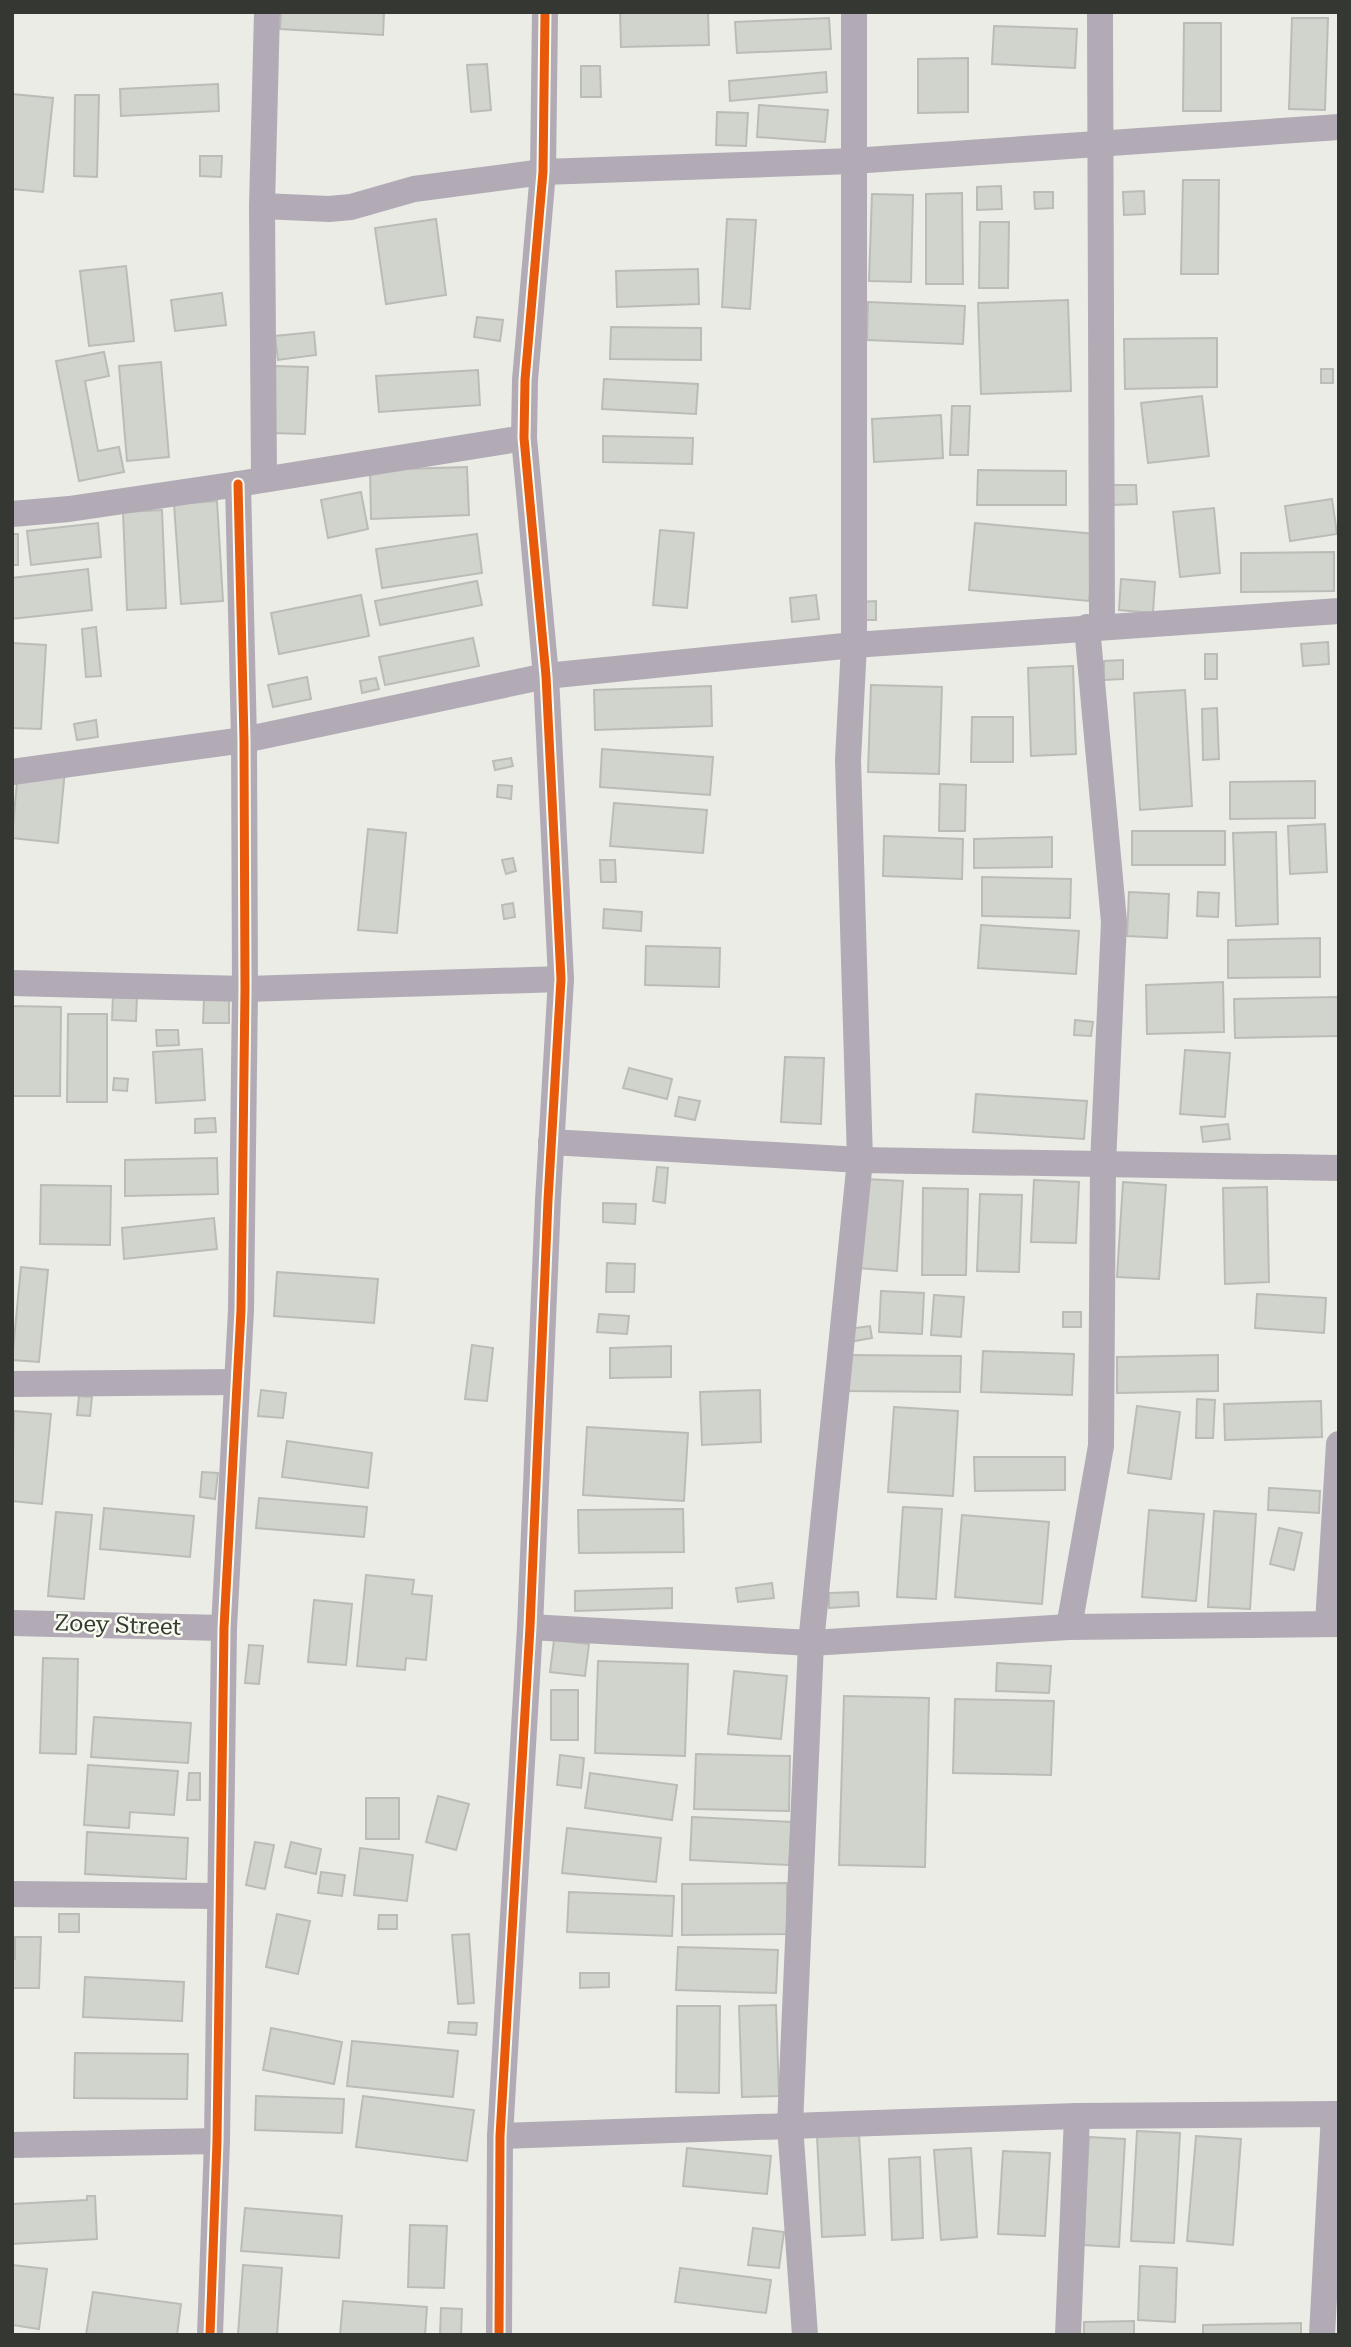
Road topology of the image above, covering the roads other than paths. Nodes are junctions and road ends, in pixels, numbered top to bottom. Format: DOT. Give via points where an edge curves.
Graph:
graph roads {
  1 [pos="267,12"];
  2 [pos="545,12"];
  3 [pos="854,12"];
  4 [pos="1100,12"];
  5 [pos="1339,127"];
  6 [pos="1102,144"];
  7 [pos="853,160"];
  8 [pos="543,172"];
  9 [pos="262,206"];
  10 [pos="524,438"];
  11 [pos="264,478"];
  12 [pos="238,484"];
  13 [pos="12,514"];
  14 [pos="1339,611"];
  15 [pos="1095,627"];
  16 [pos="854,645"];
  17 [pos="546,676"];
  18 [pos="244,740"];
  19 [pos="12,772"];
  20 [pos="561,979"];
  21 [pos="12,983"];
  22 [pos="245,989"];
  23 [pos="551,1142"];
  24 [pos="860,1160"];
  25 [pos="1103,1164"];
  26 [pos="1339,1168"];
  27 [pos="237,1382"];
  28 [pos="12,1384"];
  29 [pos="1339,1444"];
  30 [pos="12,1622"];
  31 [pos="1333,1624"];
  32 [pos="530,1627"];
  33 [pos="1069,1627"];
  34 [pos="224,1628"];
  35 [pos="811,1643"];
  36 [pos="12,1894"];
  37 [pos="220,1896"];
  38 [pos="1336,2114"];
  39 [pos="1077,2116"];
  40 [pos="790,2125"];
  41 [pos="500,2136"];
  42 [pos="217,2141"];
  43 [pos="12,2145"];
  44 [pos="210,2335"];
  45 [pos="499,2335"];
  46 [pos="805,2335"];
  47 [pos="1068,2335"];
  48 [pos="1322,2335"];
  1 -- 9 [label="street"];
  2 -- 8 [label="street"];
  3 -- 7 [label="street"];
  4 -- 6 [label="street"];
  5 -- 6 [label="street"];
  6 -- 7 [label="street"];
  6 -- 15 [label="street"];
  7 -- 8 [label="street"];
  7 -- 16 [label="street"];
  8 -- 9 [label="street" via="414,189 351,207"];
  8 -- 10 [label="street"];
  9 -- 11 [label="street"];
  10 -- 11 [label="street"];
  10 -- 17 [label="street"];
  11 -- 12 [label="street"];
  12 -- 13 [label="street"];
  12 -- 18 [label="street"];
  14 -- 15 [label="street"];
  15 -- 16 [label="street"];
  15 -- 25 [label="street" via="1114,922"];
  16 -- 17 [label="street"];
  16 -- 24 [label="street" via="848,760"];
  17 -- 18 [label="street"];
  17 -- 20 [label="street"];
  18 -- 19 [label="street"];
  18 -- 22 [label="street"];
  20 -- 22 [label="street"];
  20 -- 23 [label="street"];
  21 -- 22 [label="street"];
  22 -- 27 [label="street"];
  23 -- 24 [label="street"];
  23 -- 32 [label="street"];
  24 -- 25 [label="street"];
  24 -- 35 [label="street"];
  25 -- 26 [label="street"];
  25 -- 33 [label="street" via="1101,1446"];
  27 -- 28 [label="street"];
  27 -- 34 [label="street"];
  29 -- 31 [label="street"];
  30 -- 34 [label="street, Zoey Street"];
  31 -- 33 [label="street"];
  32 -- 35 [label="street"];
  32 -- 41 [label="street"];
  33 -- 35 [label="street"];
  34 -- 37 [label="street"];
  35 -- 40 [label="street"];
  36 -- 37 [label="street"];
  37 -- 42 [label="street"];
  38 -- 39 [label="street"];
  38 -- 48 [label="street"];
  39 -- 40 [label="street"];
  39 -- 47 [label="street"];
  40 -- 41 [label="street"];
  40 -- 46 [label="street"];
  41 -- 45 [label="street"];
  42 -- 43 [label="street"];
  42 -- 44 [label="street"];
}
